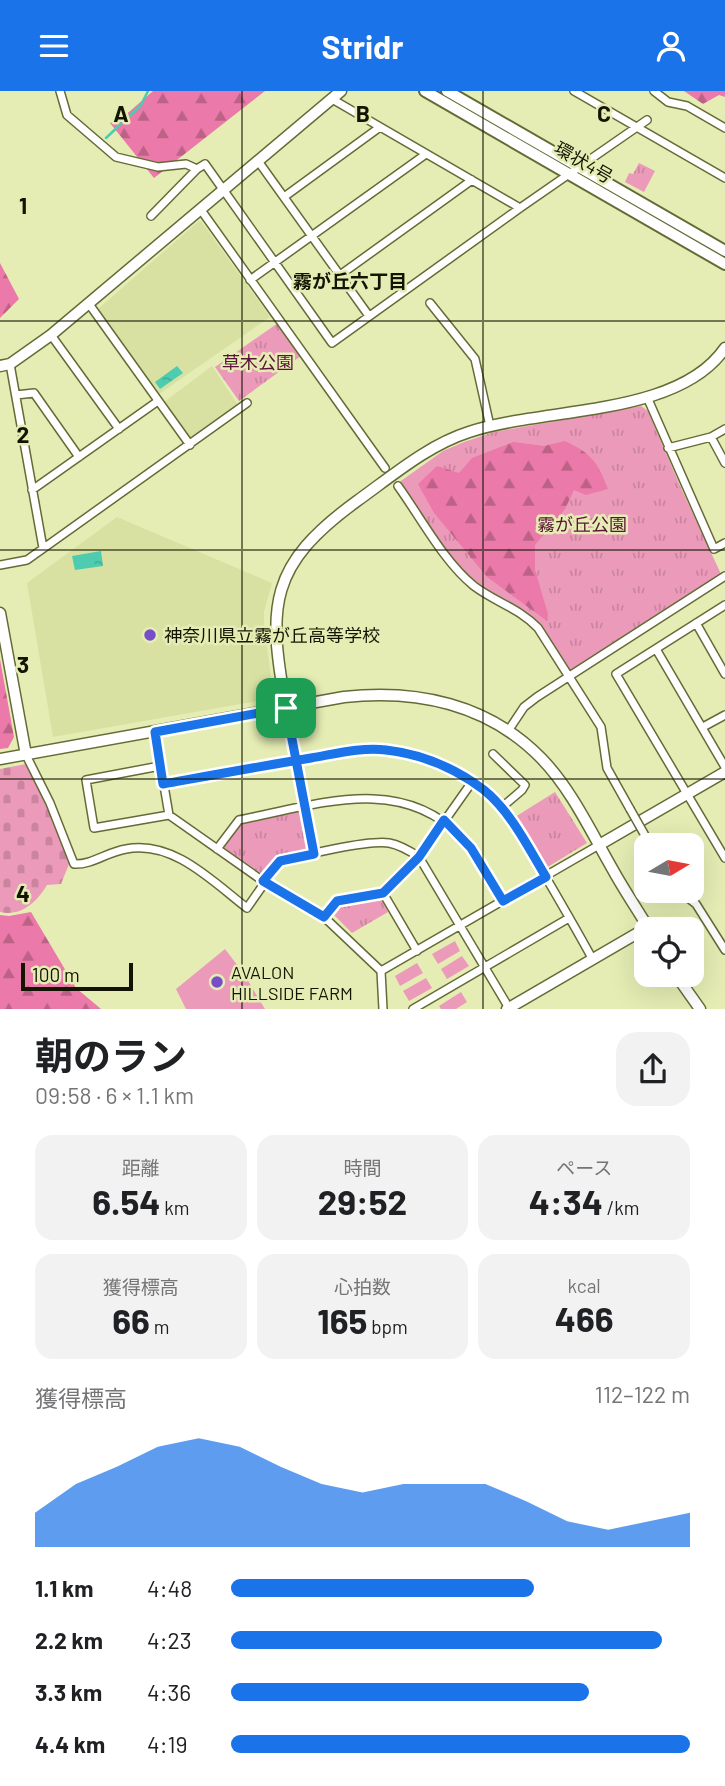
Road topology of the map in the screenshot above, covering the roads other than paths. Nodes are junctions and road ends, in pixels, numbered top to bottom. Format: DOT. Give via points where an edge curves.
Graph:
graph roads {
  1 [pos="60,91"];
  2 [pos="341,91"];
  3 [pos="425,91"];
  4 [pos="574,91"];
  5 [pos="654,91"];
  6 [pos="451,92"];
  7 [pos="332,99"];
  8 [pos="647,120"];
  9 [pos="380,127"];
  10 [pos="636,127"];
  11 [pos="725,128"];
  12 [pos="426,154"];
  13 [pos="258,161"];
  14 [pos="579,167"];
  15 [pos="197,169"];
  16 [pos="569,174"];
  17 [pos="725,177"];
  18 [pos="472,180"];
  19 [pos="223,191"];
  20 [pos="284,197"];
  21 [pos="520,208"];
  22 [pos="201,210"];
  23 [pos="151,216"];
  24 [pos="312,236"];
  25 [pos="725,251"];
  26 [pos="274,263"];
  27 [pos="725,264"];
  28 [pos="340,275"];
  29 [pos="250,280"];
  30 [pos="89,303"];
  31 [pos="430,303"];
  32 [pos="369,316"];
  33 [pos="51,335"];
  34 [pos="725,348"];
  35 [pos="5,365"];
  36 [pos="16,395"];
  37 [pos="646,397"];
  38 [pos="158,401"];
  39 [pos="247,403"];
  40 [pos="490,426"];
  41 [pos="119,429"];
  42 [pos="725,429"];
  43 [pos="712,437"];
  44 [pos="190,445"];
  45 [pos="668,449"];
  46 [pos="79,457"];
  47 [pos="725,463"];
  48 [pos="385,468"];
  49 [pos="398,486"];
  50 [pos="32,490"];
  51 [pos="725,543"];
  52 [pos="43,548"];
  53 [pos="0,565"];
  54 [pos="725,576"];
  55 [pos="725,605"];
  56 [pos="0,613"];
  57 [pos="696,623"];
  58 [pos="656,649"];
  59 [pos="725,674"];
  60 [pos="286,708"];
  61 [pos="725,715"];
  62 [pos="703,727"];
  63 [pos="508,731"];
  64 [pos="155,732"];
  65 [pos="493,754"];
  66 [pos="26,755"];
  67 [pos="0,759"];
  68 [pos="297,760"];
  69 [pos="160,766"];
  70 [pos="725,767"];
  71 [pos="725,772"];
  72 [pos="472,782"];
  73 [pos="163,784"];
  74 [pos="688,793"];
  75 [pos="305,807"];
  76 [pos="501,808"];
  77 [pos="169,815"];
  78 [pos="444,820"];
  79 [pos="644,833"];
  80 [pos="599,845"];
  81 [pos="217,849"];
  82 [pos="314,854"];
  83 [pos="419,857"];
  84 [pos="725,858"];
  85 [pos="546,877"];
  86 [pos="263,881"];
  87 [pos="383,893"];
  88 [pos="503,901"];
  89 [pos="695,903"];
  90 [pos="324,917"];
  91 [pos="642,917"];
  92 [pos="569,918"];
  93 [pos="460,926"];
  94 [pos="634,936"];
  95 [pos="725,950"];
  96 [pos="417,951"];
  97 [pos="593,960"];
  98 [pos="485,967"];
  99 [pos="382,971"];
  100 [pos="684,987"];
  101 [pos="508,1008"];
  102 [pos="383,1009"];
  103 [pos="413,1009"];
  104 [pos="700,1009"];
  1 -- 15 [label="street" via="68,115 116,157 158,167 186,164"];
  2 -- 7 [label="street"];
  3 -- 16 [label="main road, 環状4号"];
  4 -- 10 [label="street"];
  5 -- 11 [label="street" via="666,105 687,106"];
  6 -- 14 [label="main road, 環状4号"];
  7 -- 9 [label="street"];
  7 -- 13 [label="street"];
  8 -- 10 [label="street"];
  9 -- 12 [label="street"];
  9 -- 20 [label="street"];
  10 -- 14 [label="street"];
  10 -- 17 [label="street"];
  12 -- 18 [label="street"];
  12 -- 24 [label="street"];
  13 -- 19 [label="street"];
  13 -- 20 [label="street"];
  14 -- 16 [label="street"];
  14 -- 25 [label="main road, 環状4号"];
  15 -- 19 [label="street" via="205,164"];
  15 -- 23 [label="street"];
  16 -- 21 [label="street"];
  16 -- 27 [label="main road, 環状4号"];
  18 -- 21 [label="street"];
  18 -- 28 [label="street"];
  19 -- 22 [label="street"];
  19 -- 26 [label="street"];
  20 -- 24 [label="street"];
  21 -- 32 [label="street"];
  22 -- 29 [label="street"];
  22 -- 30 [label="street"];
  24 -- 26 [label="street"];
  24 -- 28 [label="street"];
  26 -- 29 [label="street"];
  26 -- 32 [label="street" via="332,343"];
  28 -- 32 [label="street"];
  29 -- 48 [label="street"];
  30 -- 33 [label="street"];
  30 -- 38 [label="street"];
  31 -- 40 [label="street" via="475,359"];
  33 -- 35 [label="street"];
  33 -- 41 [label="street"];
  34 -- 37 [label="street" via="691,381"];
  35 -- 36 [label="street"];
  36 -- 46 [label="street" via="34,393"];
  36 -- 50 [label="street"];
  37 -- 40 [label="street"];
  37 -- 45 [label="street"];
  38 -- 41 [label="street"];
  38 -- 44 [label="street"];
  39 -- 44 [label="street"];
  40 -- 60 [label="street" via="457,436 403,467 303,547 285,577 276,611"];
  41 -- 46 [label="street"];
  42 -- 43 [label="street"];
  43 -- 45 [label="street"];
  43 -- 47 [label="street"];
  44 -- 52 [label="street"];
  45 -- 51 [label="street" via="714,549"];
  46 -- 50 [label="street"];
  49 -- 79 [label="street, bridge" via="461,575 538,628 601,727 607,768"];
  50 -- 52 [label="street"];
  52 -- 53 [label="street" via="27,560"];
  54 -- 63 [label="street" via="537,697"];
  55 -- 57 [label="street"];
  56 -- 66 [label="street"];
  57 -- 58 [label="street"];
  57 -- 59 [label="street"];
  58 -- 62 [label="street"];
  58 -- 74 [label="street" via="616,674"];
  60 -- 63 [label="street" via="372,694 422,697 477,714"];
  60 -- 64 [label="street"];
  60 -- 68 [label="street"];
  61 -- 62 [label="street"];
  62 -- 70 [label="street"];
  63 -- 80 [label="street" via="541,758"];
  64 -- 66 [label="street"];
  64 -- 69 [label="street"];
  65 -- 76 [label="street" via="525,785"];
  66 -- 67 [label="street"];
  66 -- 86 [label="street" via="74,864 137,847 167,853 187,862 247,908"];
  68 -- 72 [label="street" via="383,749 422,757"];
  68 -- 73 [label="street"];
  68 -- 75 [label="street"];
  69 -- 73 [label="street"];
  69 -- 77 [label="street" via="86,780 94,828"];
  71 -- 74 [label="street"];
  72 -- 76 [label="street"];
  72 -- 78 [label="street"];
  73 -- 77 [label="street"];
  74 -- 80 [label="street"];
  74 -- 84 [label="street"];
  75 -- 78 [label="street" via="388,798"];
  75 -- 81 [label="street" via="239,820"];
  75 -- 82 [label="street"];
  76 -- 85 [label="street"];
  77 -- 81 [label="street"];
  78 -- 83 [label="street"];
  78 -- 88 [label="street" via="471,848"];
  80 -- 85 [label="street"];
  80 -- 91 [label="street"];
  81 -- 86 [label="street"];
  82 -- 83 [label="street" via="376,842 398,845"];
  82 -- 86 [label="street" via="280,861"];
  83 -- 87 [label="street"];
  83 -- 93 [label="street"];
  85 -- 88 [label="street"];
  85 -- 92 [label="street"];
  86 -- 90 [label="street"];
  87 -- 90 [label="street" via="337,901"];
  87 -- 96 [label="street"];
  88 -- 93 [label="street"];
  89 -- 95 [label="street"];
  90 -- 99 [label="street"];
  92 -- 97 [label="street"];
  92 -- 98 [label="street"];
  93 -- 96 [label="street"];
  93 -- 98 [label="street"];
  94 -- 97 [label="street"];
  96 -- 99 [label="street"];
  97 -- 101 [label="street"];
  98 -- 101 [label="street"];
  98 -- 103 [label="street"];
  99 -- 102 [label="street"];
  100 -- 104 [label="street"];
}
